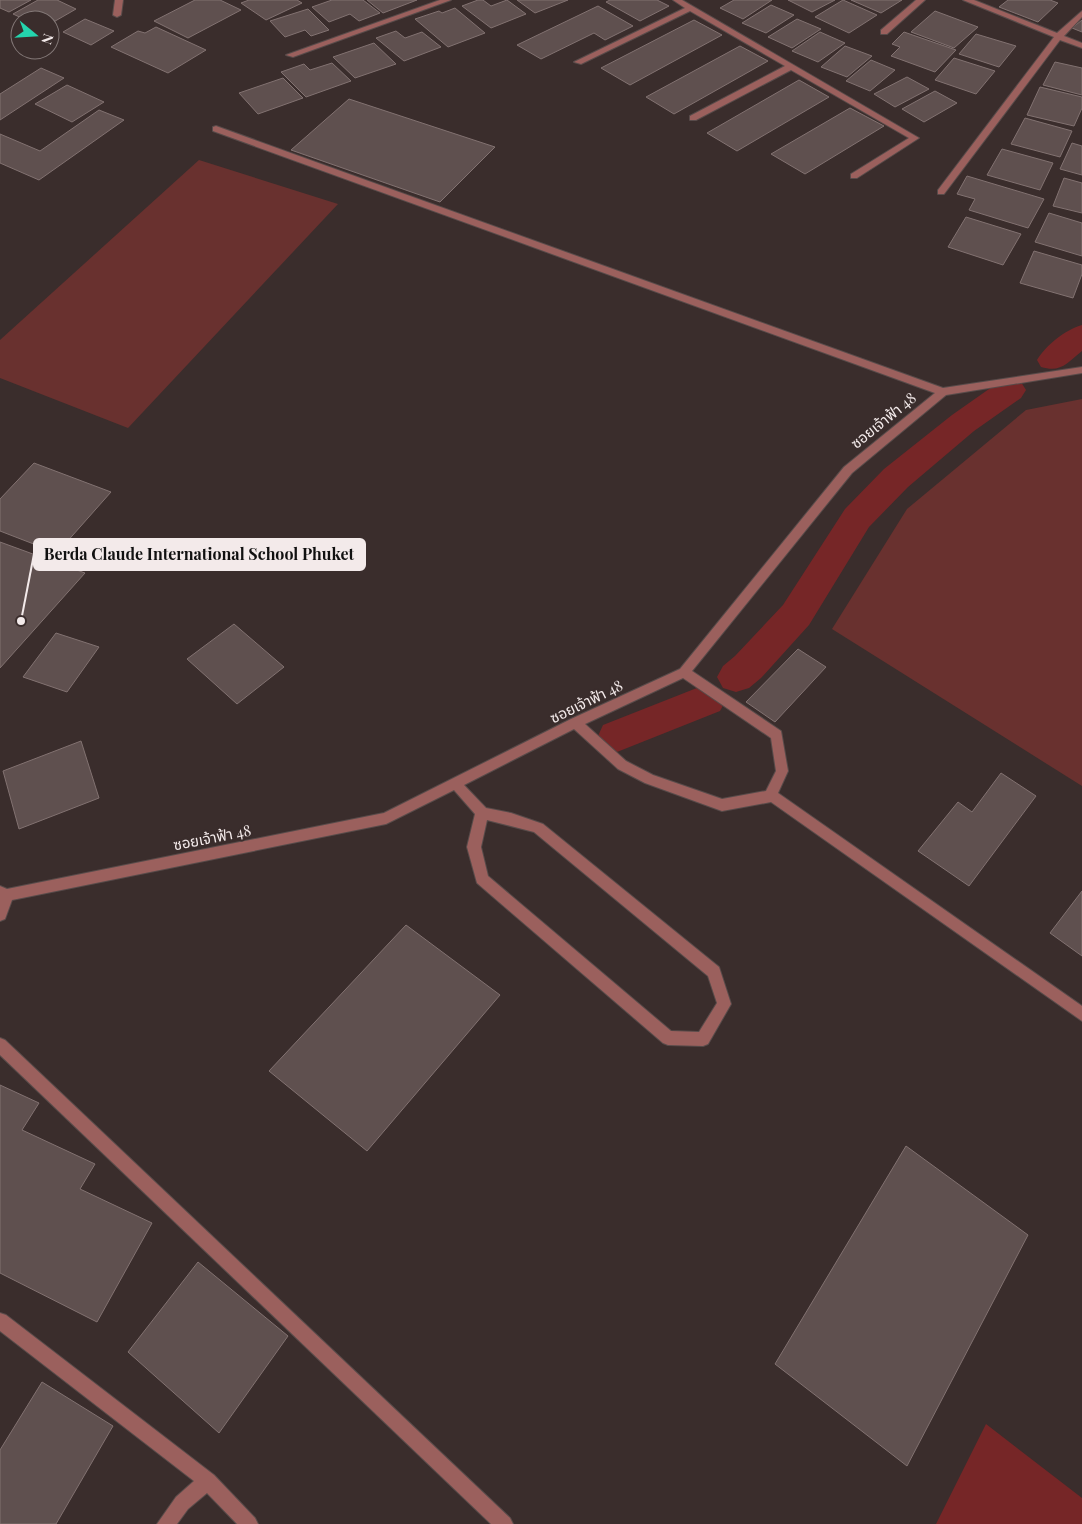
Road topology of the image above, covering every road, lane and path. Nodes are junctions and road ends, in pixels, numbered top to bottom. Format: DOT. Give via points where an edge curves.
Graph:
graph roads {
  1 [pos="119,0"];
  2 [pos="447,0"];
  3 [pos="677,0"];
  4 [pos="921,0"];
  5 [pos="967,0"];
  6 [pos="690,8"];
  7 [pos="1082,13"];
  8 [pos="116,15"];
  9 [pos="884,32"];
  10 [pos="1058,37"];
  11 [pos="1082,46"];
  12 [pos="290,55"];
  13 [pos="578,62"];
  14 [pos="792,66"];
  15 [pos="693,118"];
  16 [pos="216,129"];
  17 [pos="854,176"];
  18 [pos="941,192"];
  19 [pos="1082,370"];
  20 [pos="943,392"];
  21 [pos="684,672"];
  22 [pos="576,723"];
  23 [pos="455,783"];
  24 [pos="772,796"];
  25 [pos="482,813"];
  26 [pos="4,893"];
  27 [pos="0,915"];
  28 [pos="1082,1014"];
  29 [pos="0,1045"];
  30 [pos="0,1321"];
  31 [pos="208,1481"];
  32 [pos="166,1524"];
  33 [pos="249,1524"];
  34 [pos="504,1524"];
  1 -- 8 [label="street"];
  2 -- 12 [label="street"];
  3 -- 6 [label="street"];
  4 -- 9 [label="street"];
  5 -- 10 [label="street"];
  6 -- 13 [label="street"];
  6 -- 14 [label="street"];
  7 -- 10 [label="street"];
  10 -- 11 [label="street"];
  10 -- 18 [label="street"];
  14 -- 15 [label="street"];
  14 -- 17 [label="street" via="915,138"];
  16 -- 20 [label="street"];
  19 -- 20 [label="street, ซอยเจ้าฟ้า 48"];
  20 -- 21 [label="street, ซอยเจ้าฟ้า 48" via="848,470"];
  21 -- 22 [label="street, ซอยเจ้าฟ้า 48"];
  21 -- 24 [label="street" via="777,735 782,771"];
  22 -- 23 [label="street, ซอยเจ้าฟ้า 48"];
  22 -- 24 [label="street" via="622,765 649,778 722,805"];
  23 -- 25 [label="street"];
  23 -- 26 [label="street, ซอยเจ้าฟ้า 48" via="386,818"];
  24 -- 28 [label="street"];
  25 -- 25 [label="street" via="538,828 714,972 724,1004 703,1038 668,1038 482,879 474,847"];
  26 -- 27 [label="street"];
  29 -- 34 [label="street"];
  30 -- 31 [label="street"];
  31 -- 32 [label="street" via="182,1503"];
  31 -- 33 [label="street"];
}
